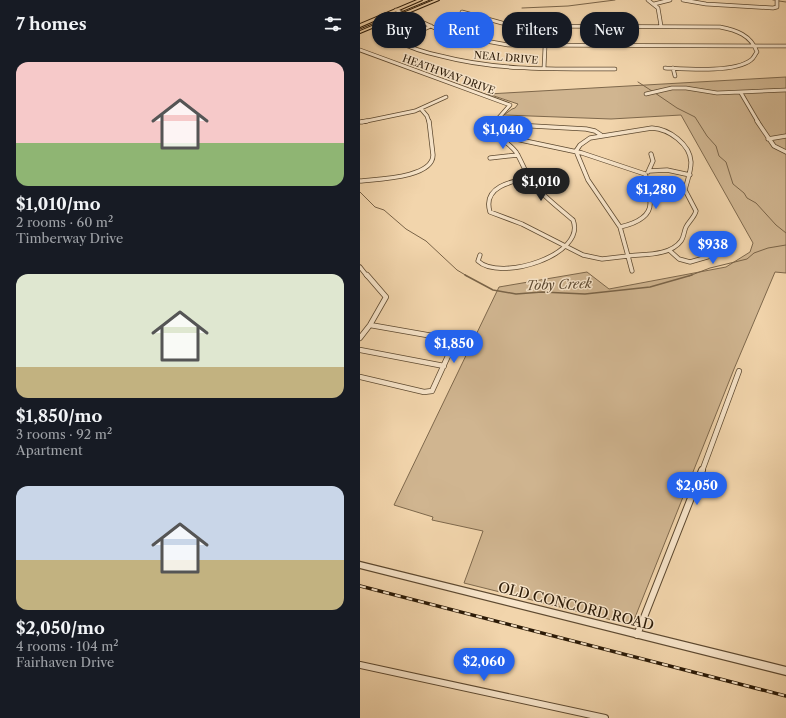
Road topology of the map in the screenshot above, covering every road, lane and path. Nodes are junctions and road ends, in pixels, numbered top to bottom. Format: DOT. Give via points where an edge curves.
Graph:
graph roads {
  1 [pos="420,0"];
  2 [pos="437,0"];
  3 [pos="648,0"];
  4 [pos="670,0"];
  5 [pos="683,0"];
  6 [pos="777,0"];
  7 [pos="654,4"];
  8 [pos="396,10"];
  9 [pos="400,12"];
  10 [pos="409,12"];
  11 [pos="426,24"];
  12 [pos="360,26"];
  13 [pos="431,26"];
  14 [pos="572,26"];
  15 [pos="661,26"];
  16 [pos="372,27"];
  17 [pos="360,32"];
  18 [pos="502,44"];
  19 [pos="572,46"];
  20 [pos="756,46"];
  21 [pos="786,46"];
  22 [pos="544,48"];
  23 [pos="360,50"];
  24 [pos="544,68"];
  25 [pos="665,68"];
  26 [pos="673,68"];
  27 [pos="615,69"];
  28 [pos="675,76"];
  29 [pos="786,90"];
  30 [pos="742,93"];
  31 [pos="646,94"];
  32 [pos="446,98"];
  33 [pos="422,110"];
  34 [pos="360,122"];
  35 [pos="515,125"];
  36 [pos="601,135"];
  37 [pos="786,136"];
  38 [pos="499,137"];
  39 [pos="768,138"];
  40 [pos="576,152"];
  41 [pos="786,152"];
  42 [pos="652,154"];
  43 [pos="518,155"];
  44 [pos="490,158"];
  45 [pos="649,171"];
  46 [pos="645,174"];
  47 [pos="690,175"];
  48 [pos="530,178"];
  49 [pos="360,181"];
  50 [pos="620,227"];
  51 [pos="720,239"];
  52 [pos="563,246"];
  53 [pos="669,250"];
  54 [pos="480,255"];
  55 [pos="628,256"];
  56 [pos="360,267"];
  57 [pos="632,271"];
  58 [pos="370,325"];
  59 [pos="361,336"];
  60 [pos="360,350"];
  61 [pos="444,366"];
  62 [pos="739,371"];
  63 [pos="360,377"];
  64 [pos="360,565"];
  65 [pos="637,635"];
  66 [pos="360,665"];
  67 [pos="786,671"];
  68 [pos="605,718"];
  1 -- 8 [label="main road"];
  2 -- 10 [label="main road"];
  3 -- 7 [label="street"];
  4 -- 7 [label="street"];
  5 -- 6 [label="street" via="706,4 776,8"];
  7 -- 15 [label="street" via="659,10"];
  8 -- 9 [label="street"];
  8 -- 12 [label="main road"];
  11 -- 13 [label="street"];
  13 -- 18 [label="street" via="458,36"];
  13 -- 24 [label="street, NEAL DRIVE" via="400,40 402,44 460,61"];
  14 -- 15 [label="street"];
  15 -- 20 [label="street" via="726,28 746,36"];
  16 -- 17 [label="main road"];
  19 -- 20 [label="street"];
  20 -- 21 [label="street"];
  20 -- 26 [label="street" via="757,55 741,66"];
  22 -- 24 [label="street"];
  23 -- 38 [label="street, HEATHWAY DRIVE" via="510,105 495,121 494,128"];
  24 -- 27 [label="street, NEAL DRIVE"];
  25 -- 26 [label="street"];
  26 -- 28 [label="street"];
  29 -- 30 [label="street"];
  30 -- 31 [label="street" via="672,88"];
  30 -- 39 [label="street"];
  32 -- 33 [label="street"];
  33 -- 34 [label="street"];
  33 -- 49 [label="street" via="427,114 430,126 433,157 431,164 414,174"];
  35 -- 36 [label="street" via="586,129"];
  36 -- 40 [label="street" via="585,141"];
  36 -- 47 [label="street" via="647,128 666,131 688,151"];
  37 -- 39 [label="street"];
  38 -- 40 [label="street"];
  38 -- 43 [label="street"];
  39 -- 41 [label="street" via="774,146"];
  40 -- 46 [label="street"];
  40 -- 50 [label="street" via="588,180"];
  42 -- 45 [label="street"];
  43 -- 44 [label="street"];
  43 -- 48 [label="street"];
  45 -- 46 [label="street"];
  45 -- 47 [label="street" via="667,170"];
  46 -- 50 [label="street" via="650,201 648,209 640,221"];
  47 -- 53 [label="street" via="685,192 695,214 686,226 680,244"];
  48 -- 52 [label="street" via="575,223 574,234"];
  48 -- 52 [label="street" via="495,189 489,200 489,211 522,224"];
  50 -- 55 [label="street"];
  51 -- 53 [label="street" via="729,246 728,251 694,262 682,261"];
  52 -- 54 [label="street" via="549,258 528,265 489,268 480,264"];
  52 -- 55 [label="street" via="592,258"];
  53 -- 55 [label="street"];
  55 -- 57 [label="street"];
  56 -- 58 [label="street" via="386,297"];
  58 -- 59 [label="street"];
  58 -- 61 [label="street" via="448,339 453,346"];
  60 -- 61 [label="street"];
  61 -- 63 [label="street" via="434,389 427,392"];
  62 -- 65 [label="street"];
  64 -- 65 [label="street, OLD CONCORD ROAD"];
  65 -- 67 [label="street, OLD CONCORD ROAD"];
  66 -- 68 [label="street"];
}
